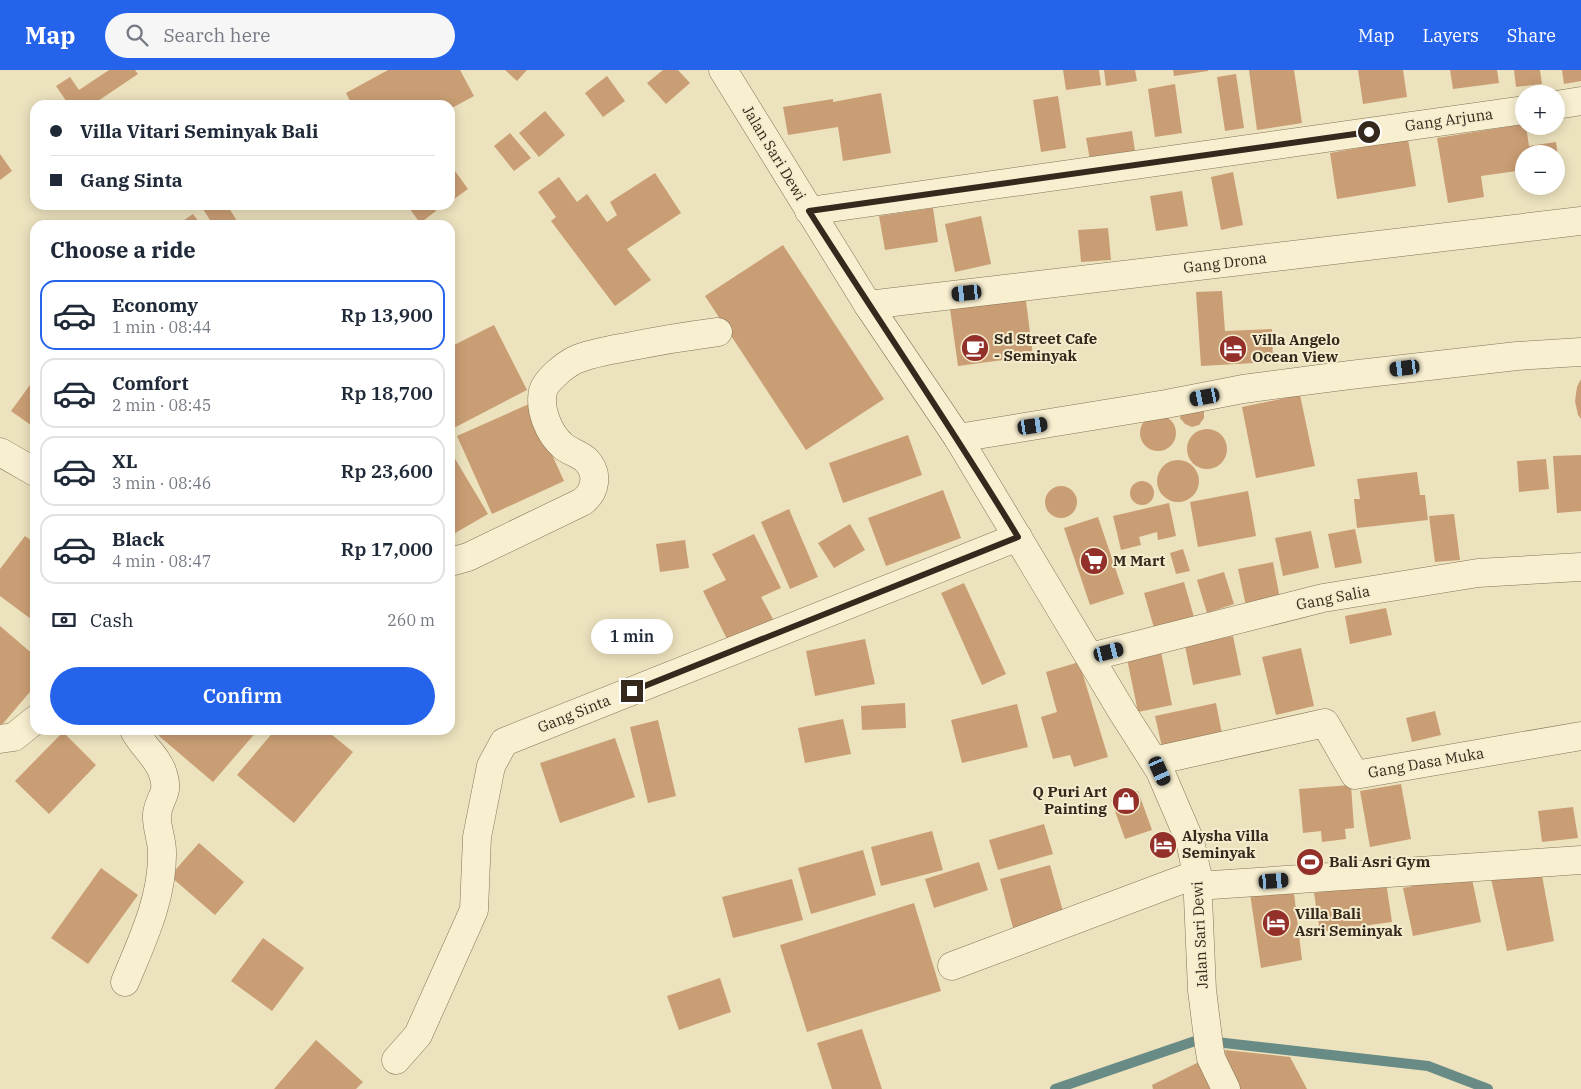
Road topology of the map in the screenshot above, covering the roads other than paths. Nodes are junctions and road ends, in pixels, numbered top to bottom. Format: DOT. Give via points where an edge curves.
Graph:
graph roads {
  1 [pos="723,70"];
  2 [pos="1581,102"];
  3 [pos="1565,104"];
  4 [pos="1515,111"];
  5 [pos="809,211"];
  6 [pos="1581,221"];
  7 [pos="868,305"];
  8 [pos="718,332"];
  9 [pos="1581,352"];
  10 [pos="958,438"];
  11 [pos="0,452"];
  12 [pos="30,469"];
  13 [pos="1018,537"];
  14 [pos="455,560"];
  15 [pos="1581,567"];
  16 [pos="1090,657"];
  17 [pos="30,724"];
  18 [pos="136,735"];
  19 [pos="1581,736"];
  20 [pos="0,739"];
  21 [pos="1154,760"];
  22 [pos="1581,860"];
  23 [pos="1197,880"];
  24 [pos="952,966"];
  25 [pos="125,982"];
  26 [pos="396,1060"];
  27 [pos="1226,1089"];
  1 -- 5 [label="street, Jalan Sari Dewi"];
  2 -- 3 [label="street"];
  4 -- 5 [label="street, Gang Arjuna"];
  5 -- 7 [label="street, Jalan Sari Dewi"];
  6 -- 7 [label="street, Gang Drona"];
  7 -- 10 [label="street, Jalan Sari Dewi"];
  8 -- 14 [label="street" via="608,350 575,360 562,368 544,390 544,418 562,446 586,460 593,469 594,489 590,497"];
  9 -- 10 [label="street" via="1517,356 1263,387"];
  10 -- 13 [label="street, Jalan Sari Dewi"];
  11 -- 12 [label="street"];
  13 -- 16 [label="street, Jalan Sari Dewi"];
  13 -- 26 [label="street, Gang Sinta" via="504,742 490,766 477,837 474,910 418,1036"];
  15 -- 16 [label="street, Gang Salia" via="1478,573 1323,598"];
  16 -- 21 [label="street, Jalan Sari Dewi"];
  17 -- 20 [label="street" via="14,737"];
  18 -- 25 [label="street" via="163,773 166,790 157,813 162,850 158,894"];
  19 -- 21 [label="street, Gang Dasa Muka" via="1356,775 1325,723"];
  21 -- 23 [label="street, Jalan Sari Dewi" via="1190,841"];
  22 -- 23 [label="street"];
  23 -- 24 [label="street"];
  23 -- 27 [label="street, Jalan Sari Dewi" via="1209,1046 1211,1058"];
}
